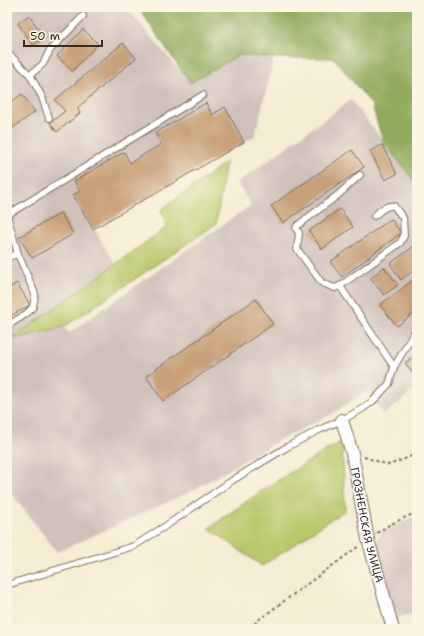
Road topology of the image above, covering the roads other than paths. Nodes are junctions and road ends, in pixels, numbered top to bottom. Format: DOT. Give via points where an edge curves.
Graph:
graph roads {
  1 [pos="83,16"];
  2 [pos="7,52"];
  3 [pos="30,74"];
  4 [pos="203,95"];
  5 [pos="49,118"];
  6 [pos="360,175"];
  7 [pos="7,215"];
  8 [pos="374,216"];
  9 [pos="18,254"];
  10 [pos="7,257"];
  11 [pos="340,286"];
  12 [pos="7,326"];
  13 [pos="417,328"];
  14 [pos="394,367"];
  15 [pos="342,420"];
  16 [pos="7,585"];
  17 [pos="393,629"];
  1 -- 3 [label="lane" via="50,50 43,64"];
  2 -- 3 [label="lane"];
  3 -- 5 [label="lane"];
  4 -- 7 [label="lane"];
  6 -- 11 [label="lane" via="296,228 299,233 297,249 322,284 335,288"];
  7 -- 9 [label="lane"];
  8 -- 11 [label="lane" via="388,206 394,206 403,218 404,236 400,243"];
  9 -- 10 [label="lane"];
  9 -- 12 [label="lane" via="35,294 33,307"];
  11 -- 14 [label="lane"];
  13 -- 14 [label="lane"];
  14 -- 15 [label="lane" via="389,384 373,401"];
  15 -- 16 [label="lane" via="287,447 134,546"];
  15 -- 17 [label="street, ГРОЗНЕНСКАЯ УЛИЦА" via="352,453 368,539"];
}
